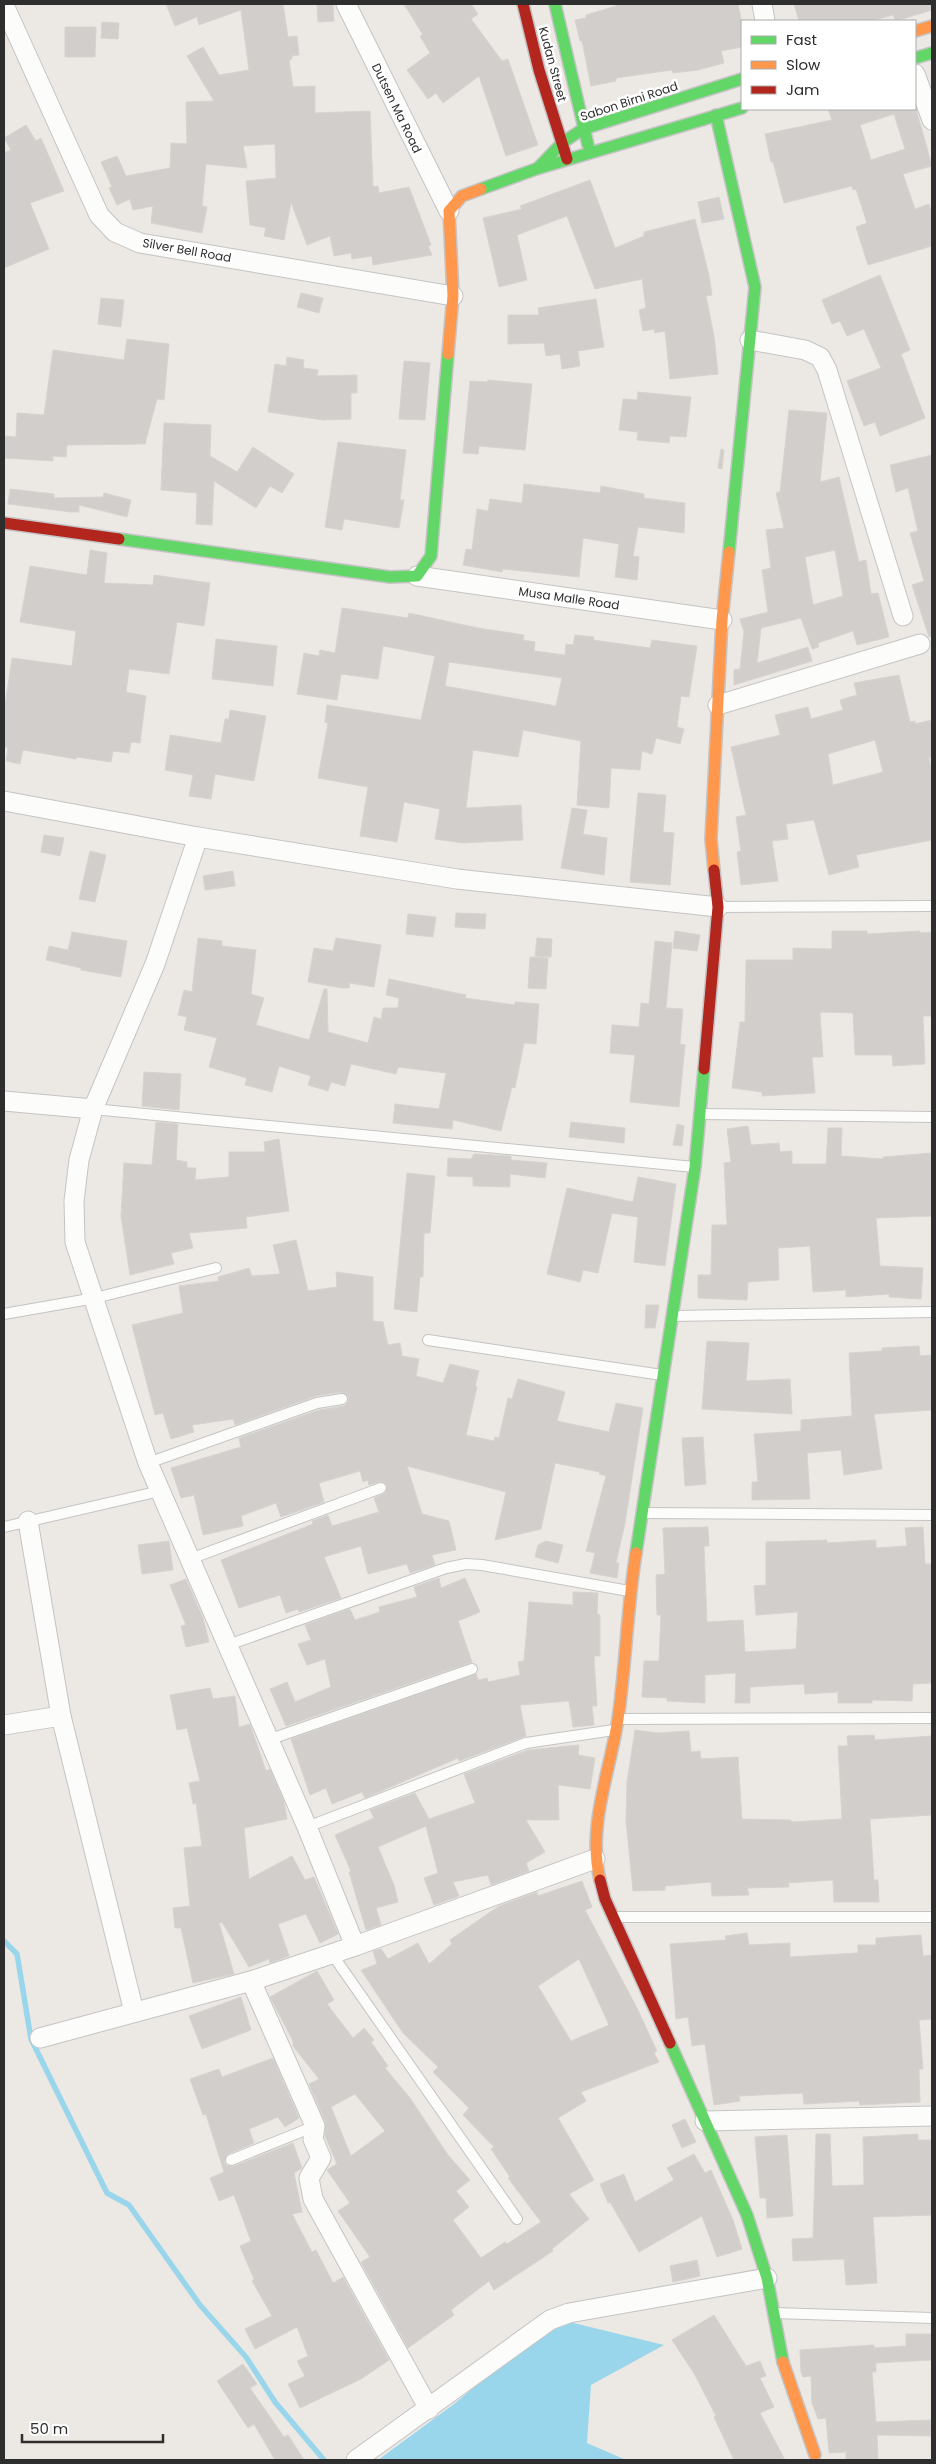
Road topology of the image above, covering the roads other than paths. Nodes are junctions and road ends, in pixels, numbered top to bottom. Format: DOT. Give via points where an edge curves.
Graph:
graph roads {
  1 [pos="346,4"];
  2 [pos="523,4"];
  3 [pos="555,4"];
  4 [pos="762,4"];
  5 [pos="4,5"];
  6 [pos="765,20"];
  7 [pos="932,26"];
  8 [pos="916,31"];
  9 [pos="932,53"];
  10 [pos="916,58"];
  11 [pos="916,77"];
  12 [pos="741,78"];
  13 [pos="741,108"];
  14 [pos="716,116"];
  15 [pos="932,120"];
  16 [pos="583,129"];
  17 [pos="562,143"];
  18 [pos="590,152"];
  19 [pos="567,161"];
  20 [pos="536,169"];
  21 [pos="449,211"];
  22 [pos="453,296"];
  23 [pos="750,340"];
  24 [pos="4,523"];
  25 [pos="417,576"];
  26 [pos="903,616"];
  27 [pos="722,620"];
  28 [pos="920,644"];
  29 [pos="718,705"];
  30 [pos="4,801"];
  31 [pos="198,837"];
  32 [pos="932,906"];
  33 [pos="718,907"];
  34 [pos="4,1101"];
  35 [pos="94,1109"];
  36 [pos="701,1114"];
  37 [pos="932,1117"];
  38 [pos="695,1167"];
  39 [pos="216,1268"];
  40 [pos="95,1298"];
  41 [pos="932,1312"];
  42 [pos="4,1314"];
  43 [pos="672,1316"];
  44 [pos="428,1340"];
  45 [pos="663,1376"];
  46 [pos="342,1399"];
  47 [pos="148,1463"];
  48 [pos="381,1488"];
  49 [pos="160,1491"];
  50 [pos="642,1513"];
  51 [pos="932,1515"];
  52 [pos="28,1522"];
  53 [pos="4,1527"];
  54 [pos="190,1559"];
  55 [pos="630,1591"];
  56 [pos="228,1645"];
  57 [pos="472,1668"];
  58 [pos="61,1716"];
  59 [pos="932,1718"];
  60 [pos="616,1724"];
  61 [pos="4,1725"];
  62 [pos="268,1740"];
  63 [pos="307,1827"];
  64 [pos="595,1860"];
  65 [pos="614,1917"];
  66 [pos="932,1917"];
  67 [pos="356,1946"];
  68 [pos="332,1954"];
  69 [pos="251,1981"];
  70 [pos="134,2012"];
  71 [pos="40,2038"];
  72 [pos="932,2116"];
  73 [pos="705,2121"];
  74 [pos="315,2126"];
  75 [pos="231,2160"];
  76 [pos="517,2219"];
  77 [pos="767,2278"];
  78 [pos="774,2313"];
  79 [pos="932,2318"];
  80 [pos="429,2409"];
  81 [pos="815,2455"];
  82 [pos="356,2460"];
  1 -- 21 [label="street, Dutsen Ma Road"];
  2 -- 17 [label="street, Kudan Street" via="538,70"];
  3 -- 16 [label="street"];
  4 -- 6 [label="street"];
  5 -- 22 [label="street, Silver Bell Road" via="99,216 115,232 140,243"];
  7 -- 8 [label="street"];
  9 -- 10 [label="street"];
  11 -- 15 [label="street"];
  12 -- 16 [label="street, Sabon Birni Road"];
  13 -- 14 [label="street"];
  14 -- 18 [label="street"];
  14 -- 23 [label="street" via="755,287"];
  16 -- 17 [label="street, Sabon Birni Road"];
  16 -- 18 [label="street"];
  17 -- 19 [label="street, Kudan Street"];
  17 -- 20 [label="street, Sabon Birni Road"];
  18 -- 19 [label="street"];
  19 -- 20 [label="street"];
  20 -- 21 [label="street" via="462,196"];
  21 -- 22 [label="street"];
  22 -- 25 [label="street" via="431,556"];
  23 -- 26 [label="street" via="805,350 820,357 827,370"];
  23 -- 27 [label="street"];
  24 -- 25 [label="street" via="390,577"];
  25 -- 27 [label="street, Musa Malle Road"];
  27 -- 29 [label="street"];
  28 -- 29 [label="street"];
  29 -- 33 [label="street" via="711,839"];
  30 -- 31 [label="street"];
  31 -- 33 [label="street" via="457,879"];
  31 -- 35 [label="street" via="155,964"];
  32 -- 33 [label="lane"];
  33 -- 36 [label="street"];
  34 -- 35 [label="street"];
  35 -- 38 [label="lane"];
  35 -- 40 [label="street" via="79,1160 74,1201 75,1242"];
  36 -- 37 [label="lane"];
  36 -- 38 [label="street"];
  38 -- 43 [label="street"];
  39 -- 40 [label="lane"];
  40 -- 42 [label="lane"];
  40 -- 47 [label="street"];
  41 -- 43 [label="lane"];
  43 -- 45 [label="street"];
  44 -- 45 [label="lane"];
  45 -- 50 [label="street"];
  46 -- 47 [label="lane" via="317,1403"];
  47 -- 49 [label="street"];
  48 -- 54 [label="lane"];
  49 -- 52 [label="lane"];
  49 -- 54 [label="street"];
  50 -- 51 [label="lane"];
  50 -- 55 [label="street"];
  52 -- 53 [label="lane"];
  52 -- 58 [label="street"];
  54 -- 56 [label="street"];
  55 -- 56 [label="lane" via="466,1564 446,1568"];
  55 -- 60 [label="street"];
  56 -- 62 [label="street"];
  57 -- 62 [label="lane"];
  58 -- 61 [label="street"];
  58 -- 70 [label="street"];
  59 -- 60 [label="lane"];
  60 -- 63 [label="lane" via="526,1743"];
  60 -- 64 [label="street"];
  62 -- 63 [label="street"];
  63 -- 67 [label="street"];
  64 -- 65 [label="street" via="605,1898"];
  64 -- 67 [label="street"];
  65 -- 66 [label="lane"];
  65 -- 73 [label="street"];
  67 -- 68 [label="street"];
  68 -- 69 [label="street"];
  68 -- 76 [label="lane"];
  69 -- 70 [label="street"];
  69 -- 74 [label="street"];
  70 -- 71 [label="street"];
  72 -- 73 [label="street"];
  73 -- 77 [label="street" via="747,2215"];
  74 -- 75 [label="lane"];
  74 -- 80 [label="street" via="313,2139 321,2158 309,2178 313,2199"];
  77 -- 78 [label="street"];
  77 -- 80 [label="street" via="569,2313 550,2320"];
  78 -- 79 [label="lane"];
  78 -- 81 [label="street" via="785,2371"];
  80 -- 82 [label="street"];
}
